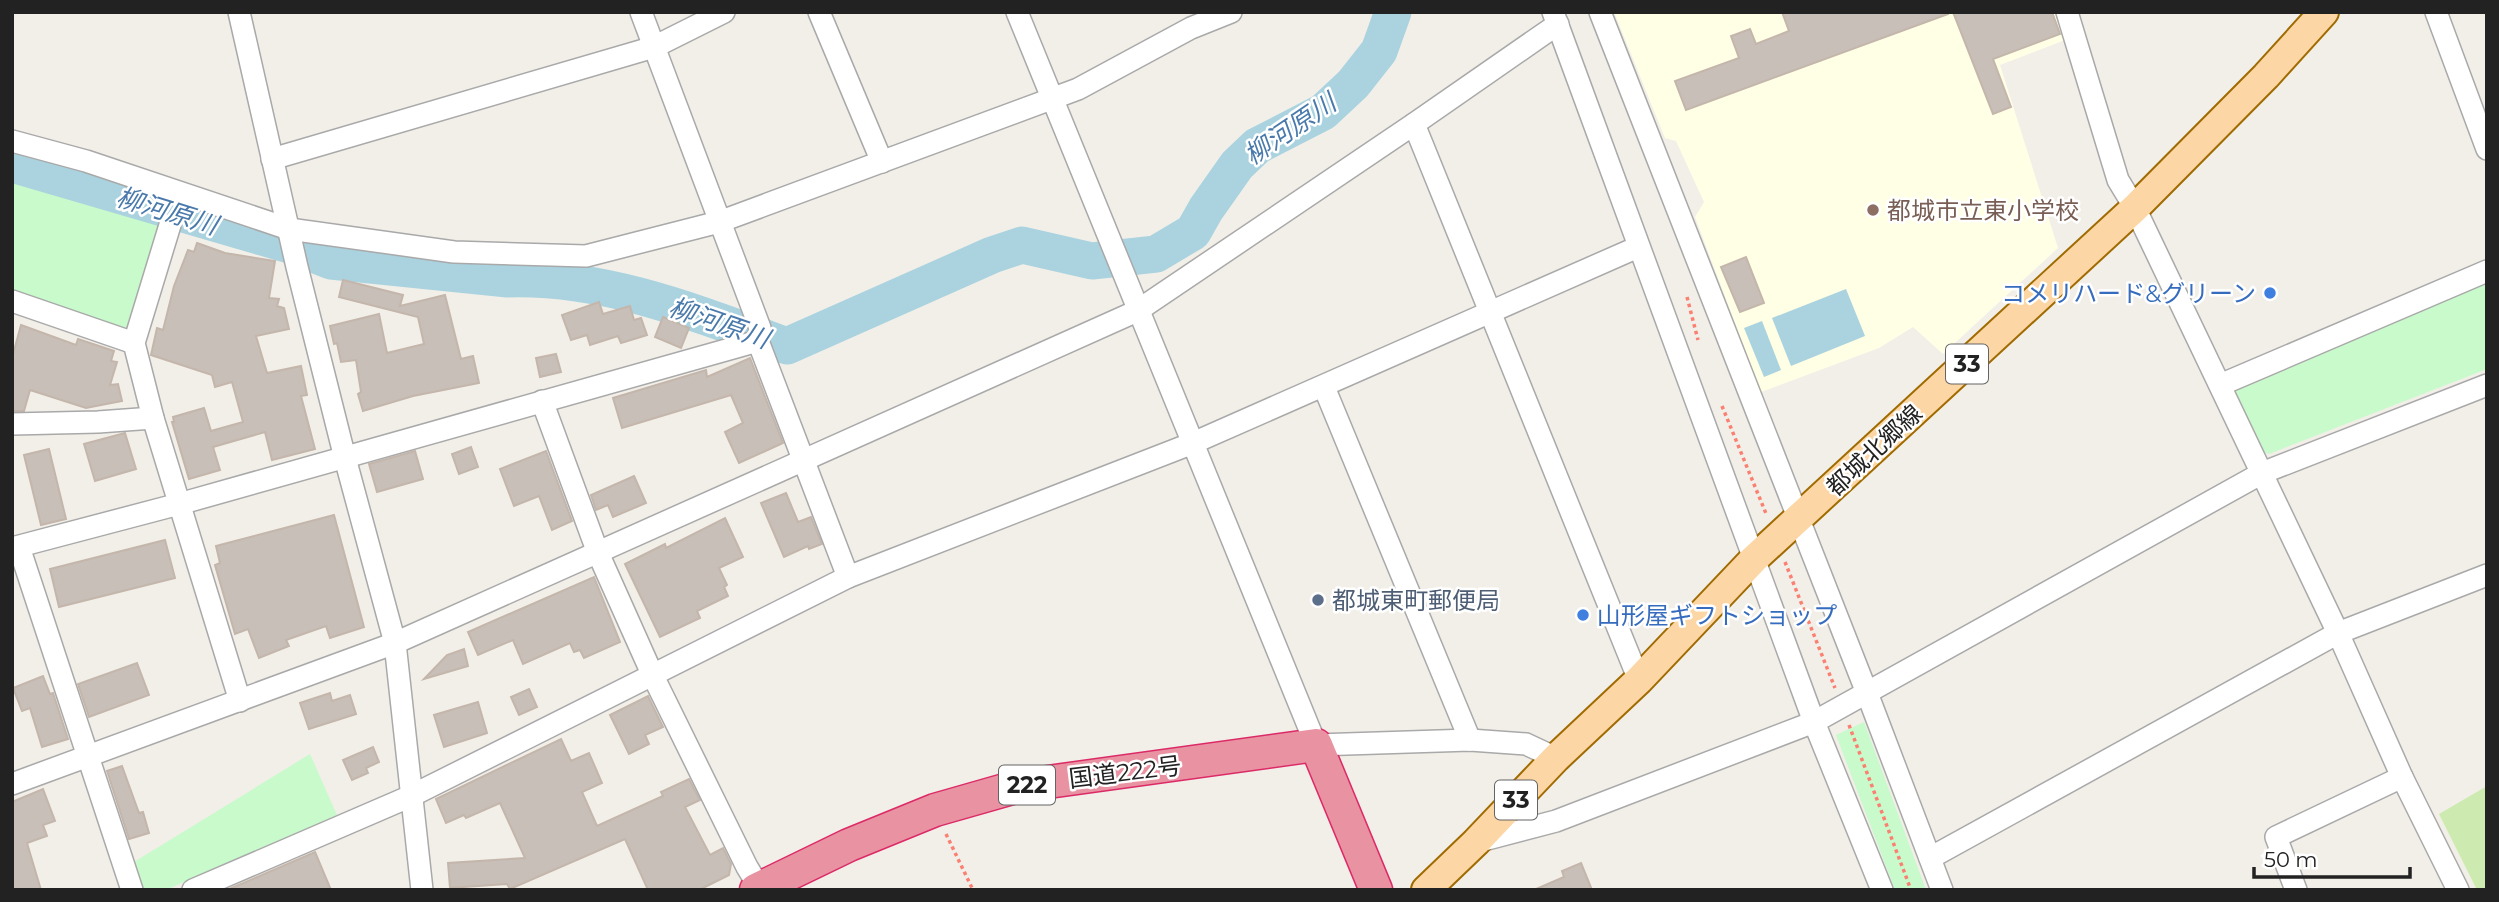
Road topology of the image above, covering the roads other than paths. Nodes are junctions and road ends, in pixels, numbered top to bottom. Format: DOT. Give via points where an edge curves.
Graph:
graph roads {
  1 [pos="239,12"];
  2 [pos="641,12"];
  3 [pos="724,12"];
  4 [pos="819,12"];
  5 [pos="1017,12"];
  6 [pos="1231,12"];
  7 [pos="1600,12"];
  8 [pos="2067,12"];
  9 [pos="2324,12"];
  10 [pos="2436,12"];
  11 [pos="1556,18"];
  12 [pos="1188,20"];
  13 [pos="654,47"];
  14 [pos="2477,90"];
  15 [pos="1051,99"];
  16 [pos="1414,124"];
  17 [pos="12,141"];
  18 [pos="2487,149"];
  19 [pos="272,159"];
  20 [pos="882,162"];
  21 [pos="2135,208"];
  22 [pos="719,222"];
  23 [pos="170,225"];
  24 [pos="289,229"];
  25 [pos="1638,247"];
  26 [pos="2487,271"];
  27 [pos="12,301"];
  28 [pos="1137,311"];
  29 [pos="1489,312"];
  30 [pos="759,334"];
  31 [pos="134,343"];
  32 [pos="2220,385"];
  33 [pos="2487,385"];
  34 [pos="1324,387"];
  35 [pos="542,401"];
  36 [pos="153,418"];
  37 [pos="12,424"];
  38 [pos="1193,443"];
  39 [pos="345,458"];
  40 [pos="805,459"];
  41 [pos="2262,473"];
  42 [pos="179,504"];
  43 [pos="1798,519"];
  44 [pos="16,547"];
  45 [pos="598,554"];
  46 [pos="1754,559"];
  47 [pos="2487,575"];
  48 [pos="848,577"];
  49 [pos="2338,633"];
  50 [pos="395,643"];
  51 [pos="653,676"];
  52 [pos="1639,680"];
  53 [pos="1867,693"];
  54 [pos="240,701"];
  55 [pos="1814,722"];
  56 [pos="1470,740"];
  57 [pos="1316,746"];
  58 [pos="87,757"];
  59 [pos="1556,758"];
  60 [pos="2402,777"];
  61 [pos="12,784"];
  62 [pos="411,796"];
  63 [pos="1476,842"];
  64 [pos="1930,858"];
  65 [pos="759,889"];
  66 [pos="132,890"];
  67 [pos="193,890"];
  68 [pos="422,890"];
  69 [pos="1376,890"];
  70 [pos="1426,890"];
  71 [pos="1882,890"];
  72 [pos="1942,890"];
  73 [pos="2296,890"];
  74 [pos="2458,890"];
  1 -- 19 [label="street"];
  2 -- 13 [label="street"];
  3 -- 13 [label="street"];
  4 -- 20 [label="street"];
  5 -- 15 [label="street"];
  6 -- 12 [label="street"];
  7 -- 43 [label="street"];
  8 -- 21 [label="street" via="2118,180"];
  9 -- 21 [label="main road, 都城北郷線 / 33"];
  10 -- 14 [label="street"];
  11 -- 16 [label="street"];
  11 -- 25 [label="street"];
  12 -- 15 [label="street" via="1078,89"];
  13 -- 19 [label="street"];
  13 -- 22 [label="street"];
  14 -- 18 [label="street"];
  15 -- 20 [label="street"];
  15 -- 28 [label="street"];
  16 -- 28 [label="street"];
  16 -- 29 [label="street"];
  17 -- 24 [label="street"];
  19 -- 24 [label="street"];
  20 -- 22 [label="street"];
  21 -- 32 [label="street"];
  21 -- 43 [label="main road, 都城北郷線 / 33"];
  22 -- 24 [label="street" via="586,256 454,252"];
  22 -- 30 [label="street"];
  23 -- 31 [label="street"];
  24 -- 39 [label="street"];
  25 -- 29 [label="street"];
  25 -- 46 [label="street"];
  26 -- 32 [label="street"];
  27 -- 31 [label="street"];
  28 -- 38 [label="street"];
  28 -- 40 [label="street"];
  29 -- 34 [label="street"];
  29 -- 52 [label="street"];
  30 -- 35 [label="street"];
  30 -- 40 [label="street"];
  31 -- 36 [label="street"];
  32 -- 41 [label="street"];
  33 -- 41 [label="street"];
  34 -- 38 [label="street"];
  34 -- 56 [label="street"];
  35 -- 39 [label="street"];
  35 -- 45 [label="street"];
  36 -- 37 [label="street"];
  36 -- 42 [label="street"];
  38 -- 48 [label="street"];
  38 -- 57 [label="street"];
  39 -- 42 [label="street"];
  39 -- 50 [label="street"];
  40 -- 45 [label="street"];
  40 -- 48 [label="street"];
  41 -- 49 [label="street"];
  41 -- 53 [label="street"];
  42 -- 44 [label="street"];
  42 -- 54 [label="street"];
  43 -- 46 [label="main road, 都城北郷線 / 33"];
  43 -- 53 [label="street"];
  44 -- 58 [label="street"];
  45 -- 50 [label="street"];
  45 -- 51 [label="street"];
  46 -- 52 [label="main road, 都城北郷線 / 33"];
  46 -- 55 [label="street"];
  47 -- 49 [label="street"];
  48 -- 51 [label="street"];
  49 -- 60 [label="street"];
  49 -- 64 [label="street"];
  50 -- 54 [label="street"];
  50 -- 62 [label="street"];
  51 -- 62 [label="street"];
  51 -- 65 [label="street"];
  52 -- 59 [label="main road, 都城北郷線 / 33"];
  53 -- 55 [label="street"];
  53 -- 64 [label="street"];
  54 -- 58 [label="street"];
  55 -- 63 [label="street" via="1556,821"];
  55 -- 71 [label="street"];
  56 -- 57 [label="street"];
  56 -- 59 [label="street" via="1526,744"];
  57 -- 65 [label="highway, 国道222号 / 222" via="1020,786 935,810"];
  57 -- 69 [label="highway"];
  58 -- 61 [label="street"];
  58 -- 66 [label="street"];
  59 -- 63 [label="main road, 都城北郷線 / 33"];
  60 -- 73 [label="street" via="2276,837"];
  60 -- 74 [label="street"];
  62 -- 67 [label="street"];
  62 -- 68 [label="street"];
  63 -- 70 [label="main road, 都城北郷線 / 33"];
  64 -- 72 [label="street"];
}
